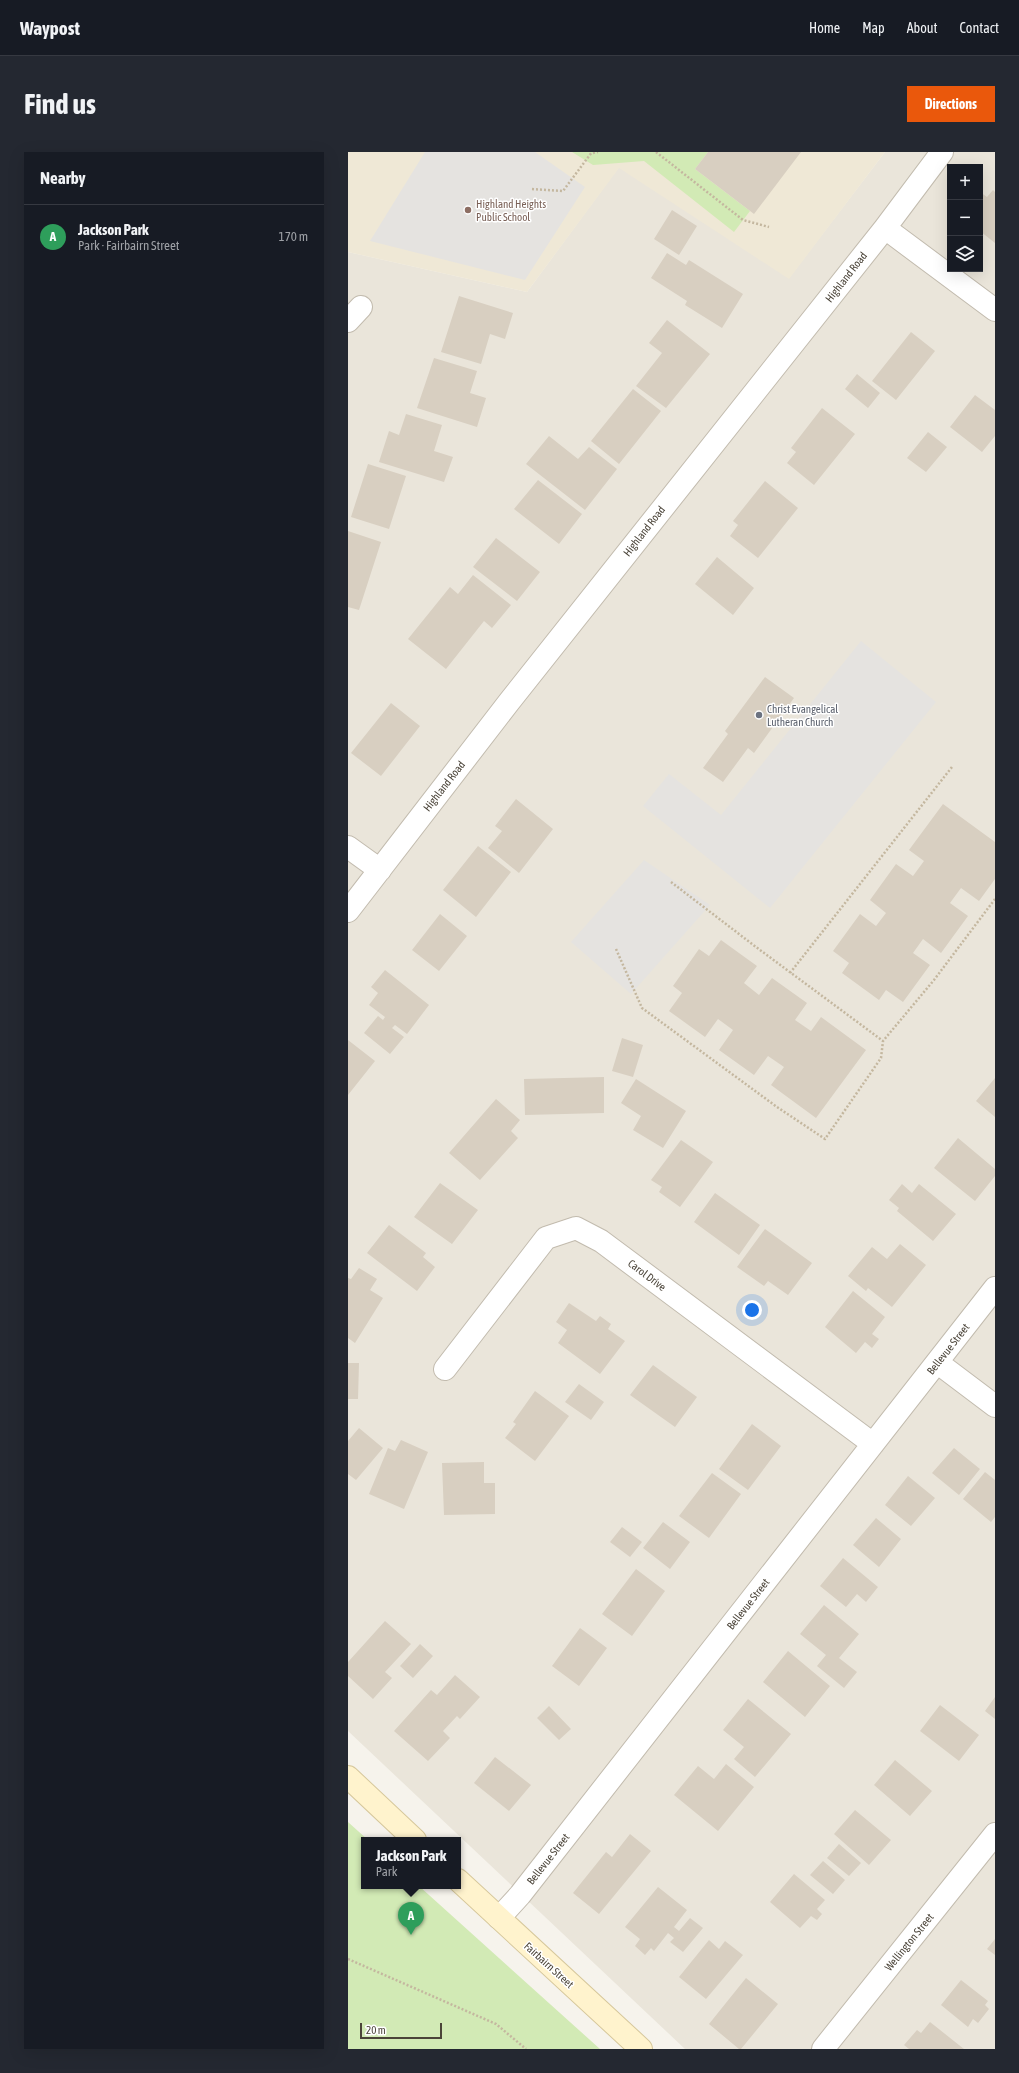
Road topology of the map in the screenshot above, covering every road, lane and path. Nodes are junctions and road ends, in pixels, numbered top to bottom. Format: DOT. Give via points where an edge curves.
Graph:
graph roads {
  1 [pos="592,152"];
  2 [pos="598,152"];
  3 [pos="656,152"];
  4 [pos="942,152"];
  5 [pos="532,189"];
  6 [pos="769,227"];
  7 [pos="885,228"];
  8 [pos="995,310"];
  9 [pos="952,767"];
  10 [pos="348,846"];
  11 [pos="380,870"];
  12 [pos="671,882"];
  13 [pos="995,900"];
  14 [pos="348,911"];
  15 [pos="616,949"];
  16 [pos="790,973"];
  17 [pos="883,1041"];
  18 [pos="995,1288"];
  19 [pos="938,1363"];
  20 [pos="445,1369"];
  21 [pos="995,1406"];
  22 [pos="873,1444"];
  23 [pos="348,1777"];
  24 [pos="995,1834"];
  25 [pos="412,1837"];
  26 [pos="461,1883"];
  27 [pos="499,1918"];
  28 [pos="348,1959"];
  29 [pos="526,2049"];
  30 [pos="641,2049"];
  31 [pos="823,2049"];
  1 -- 2 [label="path"];
  1 -- 5 [label="path" via="562,191"];
  3 -- 6 [label="path" via="743,220"];
  4 -- 7 [label="street, Highland Road"];
  7 -- 8 [label="street"];
  7 -- 11 [label="street, Highland Road" via="509,702"];
  9 -- 16 [label="path"];
  10 -- 11 [label="street"];
  11 -- 14 [label="street, Highland Road"];
  12 -- 16 [label="path"];
  13 -- 17 [label="path"];
  15 -- 17 [label="path" via="642,1008 825,1139 881,1058"];
  16 -- 17 [label="path"];
  18 -- 19 [label="street, Bellevue Street"];
  19 -- 21 [label="street"];
  19 -- 22 [label="street, Bellevue Street"];
  20 -- 22 [label="street, Carol Drive" via="546,1238 576,1228 601,1241"];
  22 -- 27 [label="street, Bellevue Street"];
  23 -- 25 [label="main road"];
  24 -- 31 [label="street, Wellington Street"];
  26 -- 27 [label="main road, Fairbairn Street"];
  27 -- 30 [label="main road, Fairbairn Street"];
  28 -- 29 [label="path" via="496,2024"];
}
